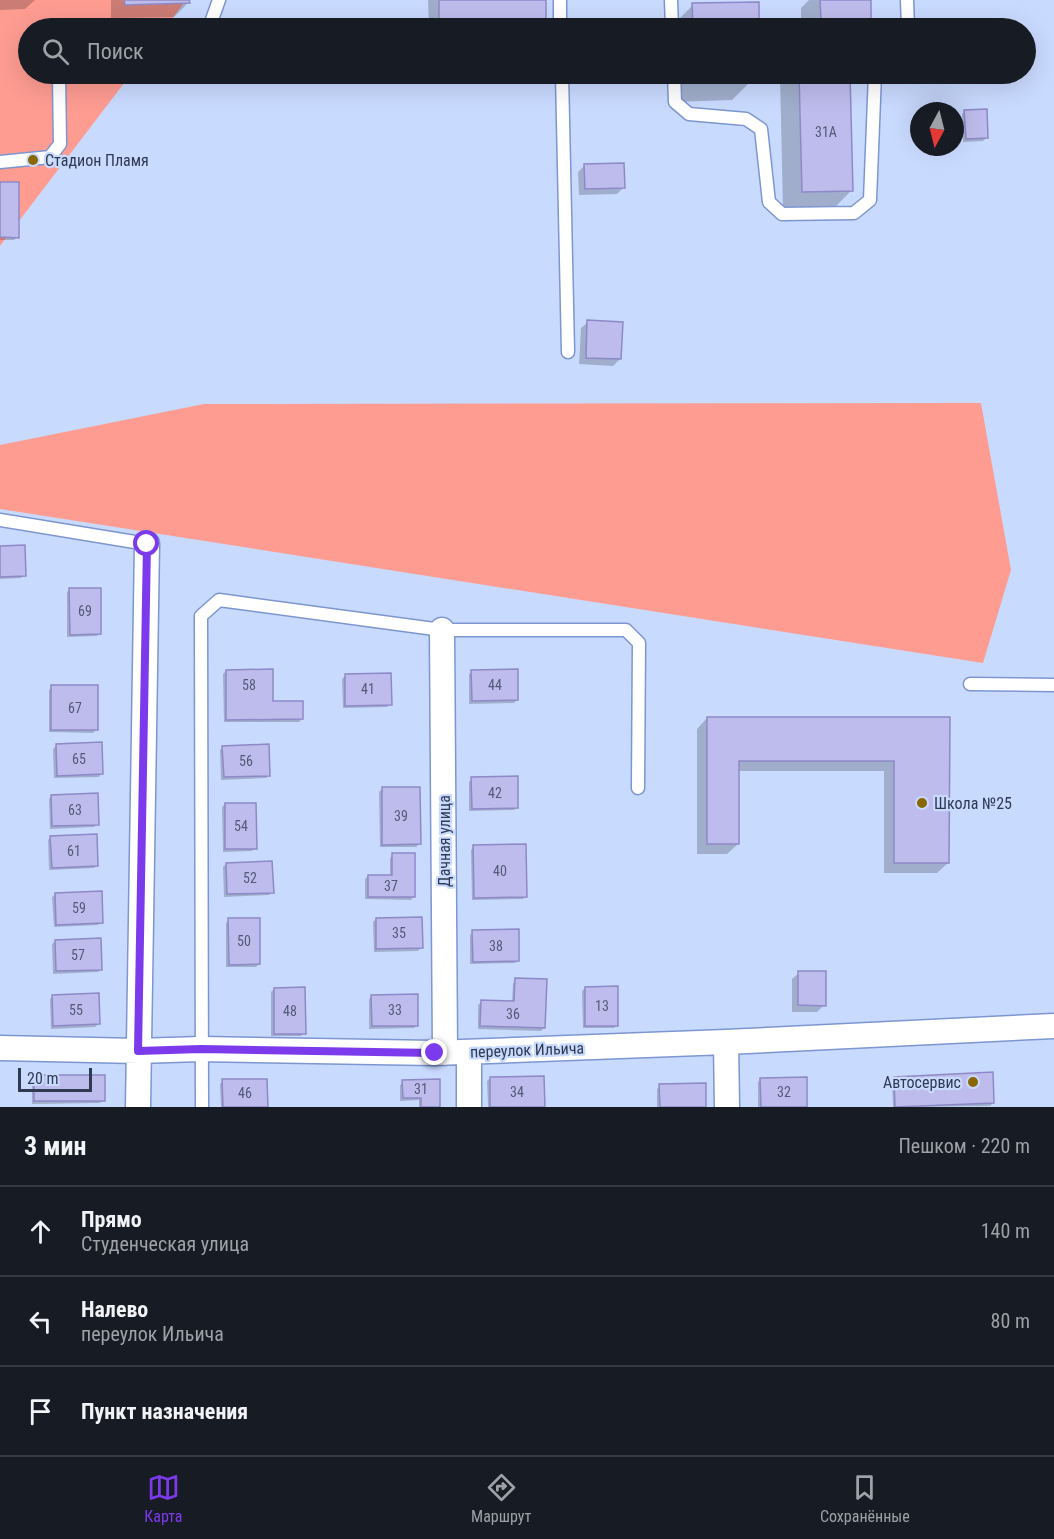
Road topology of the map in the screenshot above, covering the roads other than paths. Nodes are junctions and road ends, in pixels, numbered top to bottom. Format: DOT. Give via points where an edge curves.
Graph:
graph roads {
  1 [pos="219,0"];
  2 [pos="560,0"];
  3 [pos="671,0"];
  4 [pos="908,0"];
  5 [pos="213,18"];
  6 [pos="560,18"];
  7 [pos="672,18"];
  8 [pos="908,18"];
  9 [pos="59,84"];
  10 [pos="561,84"];
  11 [pos="674,84"];
  12 [pos="875,84"];
  13 [pos="0,162"];
  14 [pos="568,352"];
  15 [pos="0,520"];
  16 [pos="147,544"];
  17 [pos="442,630"];
  18 [pos="970,684"];
  19 [pos="1054,685"];
  20 [pos="638,788"];
  21 [pos="1054,1026"];
  22 [pos="726,1042"];
  23 [pos="0,1048"];
  24 [pos="201,1049"];
  25 [pos="138,1051"];
  26 [pos="457,1053"];
  27 [pos="138,1107"];
  28 [pos="202,1107"];
  29 [pos="469,1107"];
  30 [pos="727,1107"];
  1 -- 5 [label="lane"];
  2 -- 6 [label="lane"];
  3 -- 7 [label="lane"];
  4 -- 8 [label="lane"];
  9 -- 13 [label="lane" via="60,144 50,157"];
  10 -- 14 [label="lane"];
  11 -- 12 [label="lane" via="675,102 689,114 746,119 761,129 769,202 782,214 855,213 870,200"];
  15 -- 16 [label="lane"];
  16 -- 25 [label="street"];
  17 -- 20 [label="lane" via="626,630 639,644"];
  17 -- 24 [label="lane" via="219,600 201,616"];
  17 -- 26 [label="street, Дачная улица"];
  18 -- 19 [label="lane"];
  21 -- 22 [label="street, переулок Ильича"];
  22 -- 26 [label="street, переулок Ильича"];
  22 -- 30 [label="street"];
  23 -- 25 [label="street, переулок Ильича"];
  24 -- 25 [label="street, переулок Ильича"];
  24 -- 26 [label="street, переулок Ильича"];
  24 -- 28 [label="lane"];
  25 -- 27 [label="street"];
  26 -- 29 [label="street, Дачная улица"];
}
